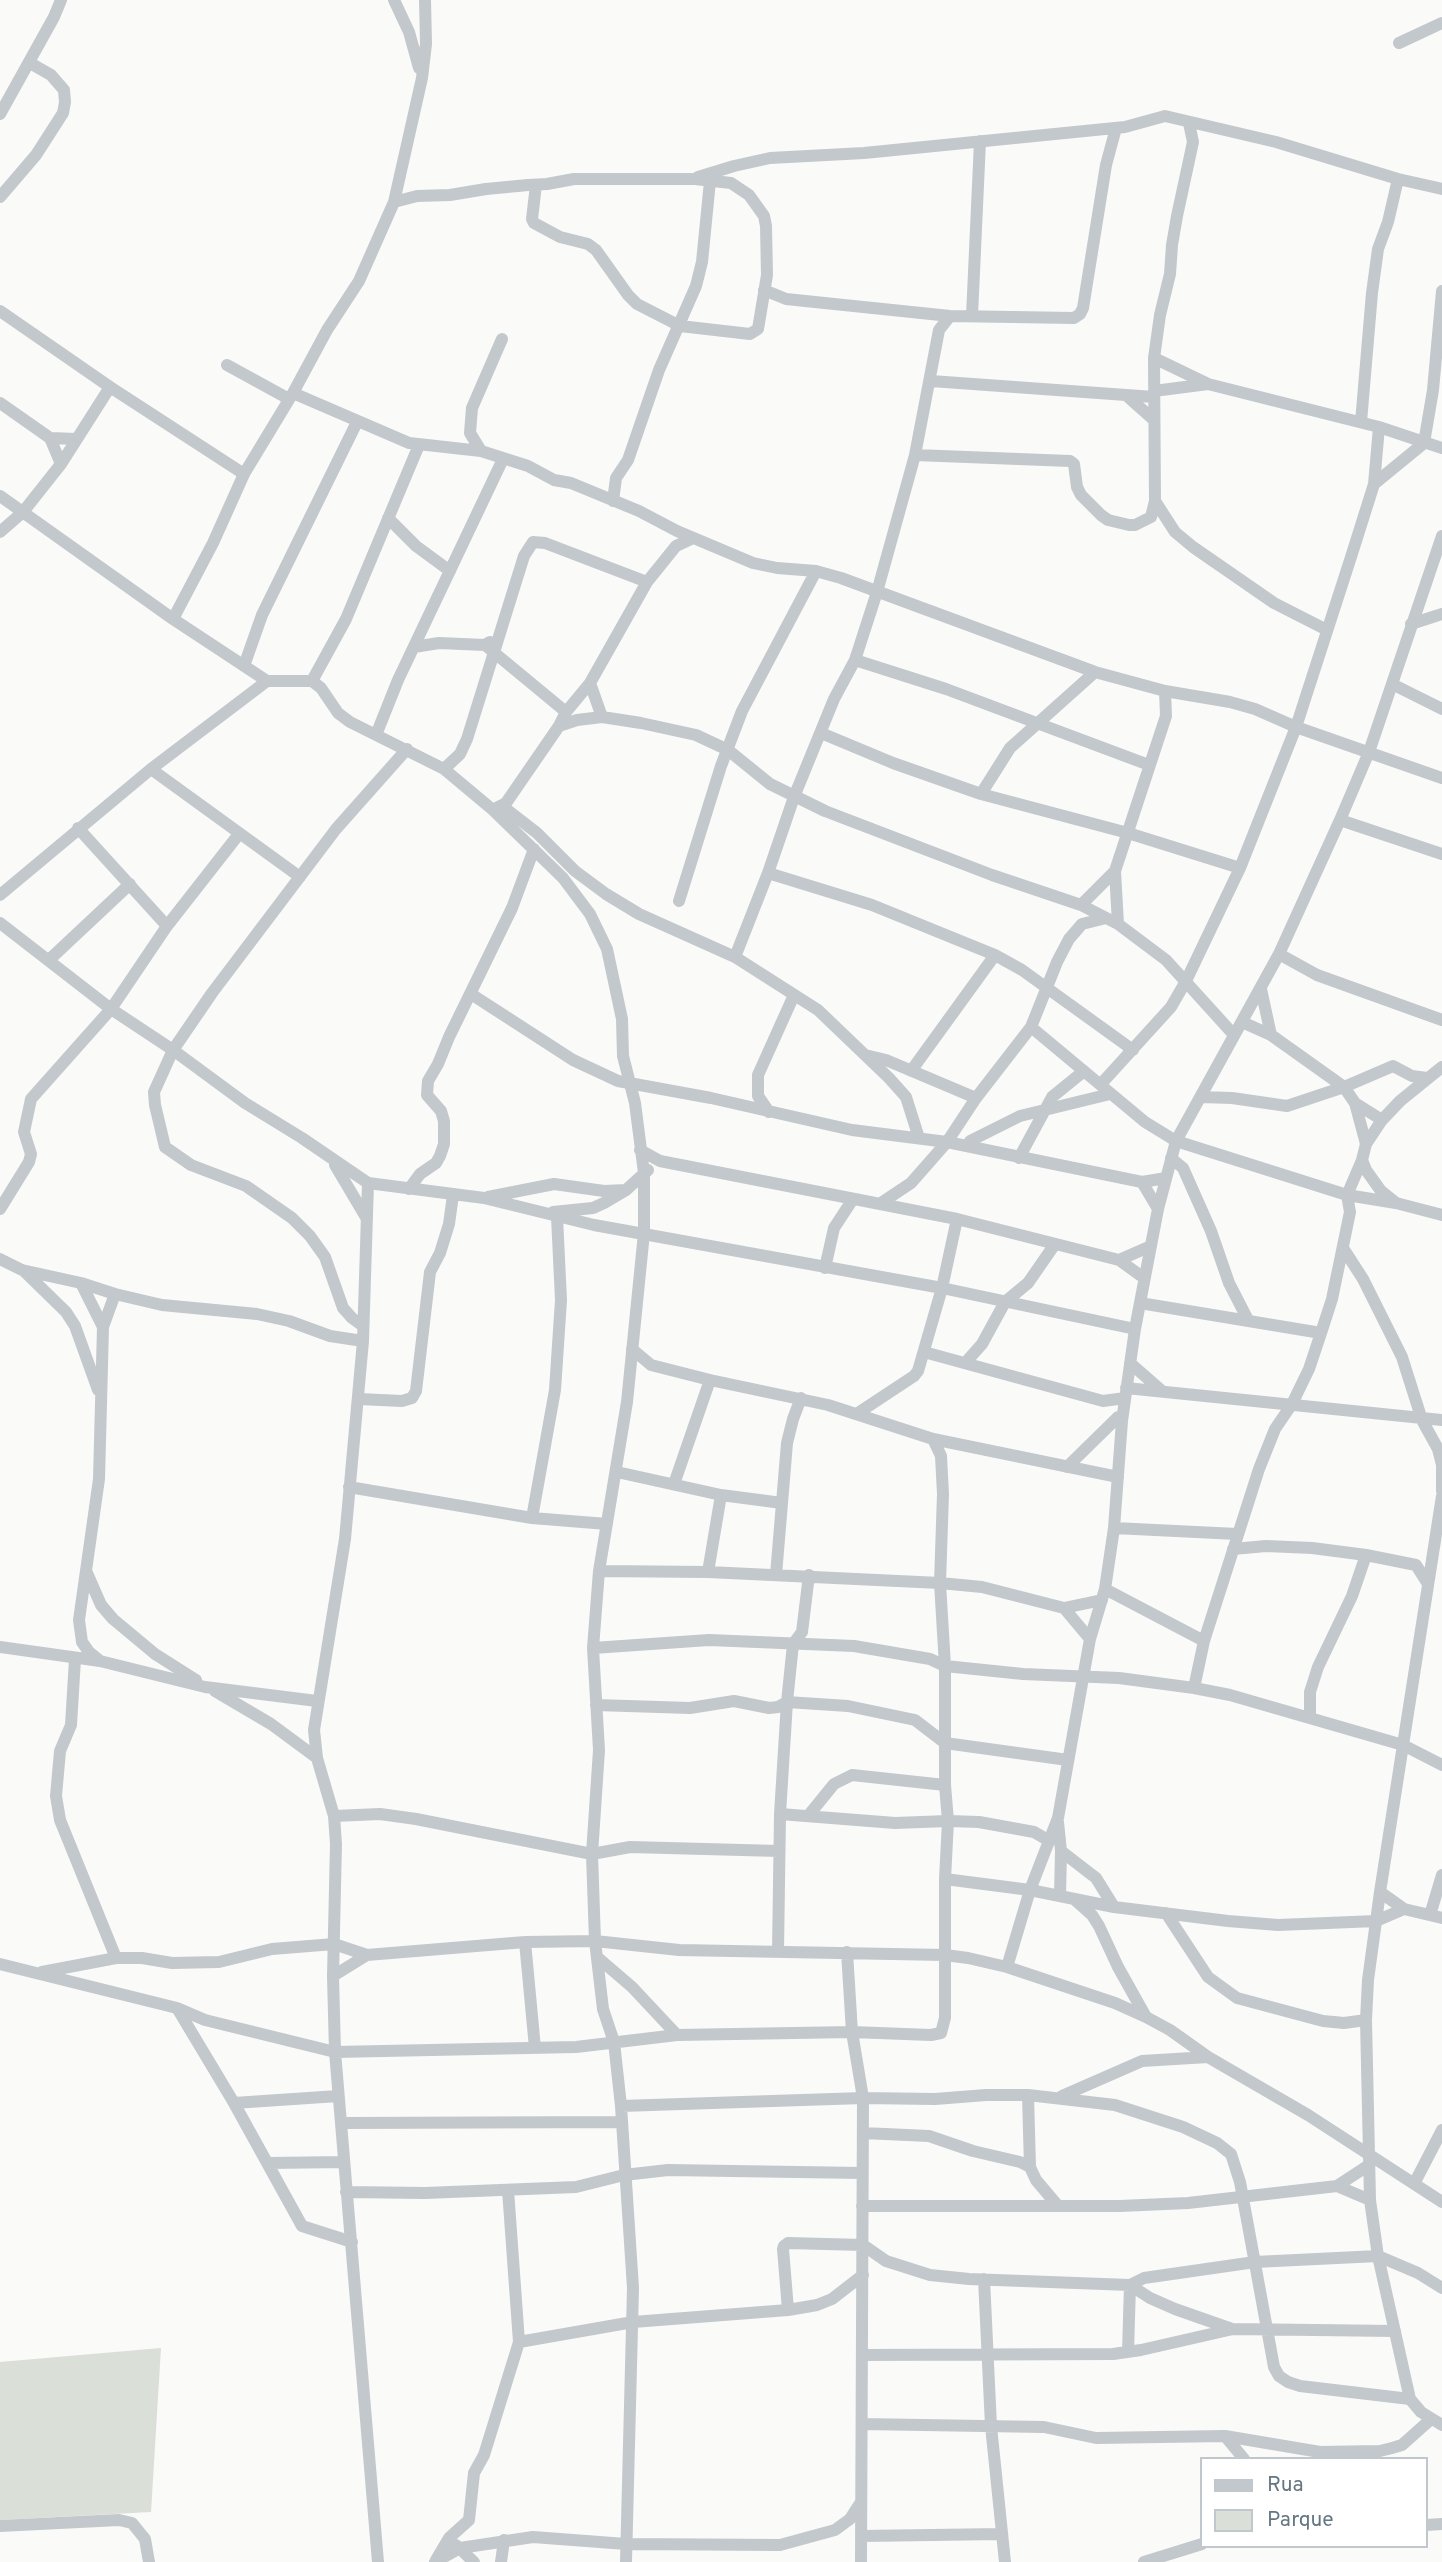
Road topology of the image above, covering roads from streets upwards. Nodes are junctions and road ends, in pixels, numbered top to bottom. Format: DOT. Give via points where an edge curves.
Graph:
graph roads {
  1 [pos="61,0"];
  2 [pos="394,0"];
  3 [pos="425,0"];
  4 [pos="1442,23"];
  5 [pos="1399,43"];
  6 [pos="30,62"];
  7 [pos="422,78"];
  8 [pos="0,114"];
  9 [pos="1189,123"];
  10 [pos="1116,128"];
  11 [pos="1208,128"];
  12 [pos="980,141"];
  13 [pos="1193,142"];
  14 [pos="398,178"];
  15 [pos="695,178"];
  16 [pos="1398,179"];
  17 [pos="710,181"];
  18 [pos="537,185"];
  19 [pos="1442,189"];
  20 [pos="417,196"];
  21 [pos="0,197"];
  22 [pos="394,202"];
  23 [pos="764,290"];
  24 [pos="1442,291"];
  25 [pos="0,311"];
  26 [pos="932,314"];
  27 [pos="950,316"];
  28 [pos="972,316"];
  29 [pos="680,326"];
  30 [pos="939,330"];
  31 [pos="502,339"];
  32 [pos="1154,358"];
  33 [pos="227,365"];
  34 [pos="931,381"];
  35 [pos="1208,384"];
  36 [pos="110,387"];
  37 [pos="1154,394"];
  38 [pos="291,396"];
  39 [pos="1127,396"];
  40 [pos="1,405"];
  41 [pos="1154,420"];
  42 [pos="357,422"];
  43 [pos="1361,422"];
  44 [pos="1379,427"];
  45 [pos="470,433"];
  46 [pos="50,438"];
  47 [pos="76,439"];
  48 [pos="1424,443"];
  49 [pos="419,445"];
  50 [pos="456,448"];
  51 [pos="1442,449"];
  52 [pos="481,451"];
  53 [pos="915,455"];
  54 [pos="503,459"];
  55 [pos="61,464"];
  56 [pos="244,474"];
  57 [pos="1374,485"];
  58 [pos="0,496"];
  59 [pos="613,501"];
  60 [pos="1155,501"];
  61 [pos="23,512"];
  62 [pos="388,518"];
  63 [pos="0,531"];
  64 [pos="677,531"];
  65 [pos="1442,536"];
  66 [pos="693,538"];
  67 [pos="676,546"];
  68 [pos="450,571"];
  69 [pos="816,571"];
  70 [pos="647,582"];
  71 [pos="877,592"];
  72 [pos="1420,600"];
  73 [pos="1442,614"];
  74 [pos="173,619"];
  75 [pos="1411,624"];
  76 [pos="424,628"];
  77 [pos="1327,630"];
  78 [pos="439,643"];
  79 [pos="414,647"];
  80 [pos="489,649"];
  81 [pos="855,660"];
  82 [pos="244,666"];
  83 [pos="1095,672"];
  84 [pos="267,681"];
  85 [pos="312,681"];
  86 [pos="590,683"];
  87 [pos="1392,684"];
  88 [pos="1165,691"];
  89 [pos="1186,696"];
  90 [pos="1442,709"];
  91 [pos="566,712"];
  92 [pos="1166,716"];
  93 [pos="602,717"];
  94 [pos="1037,722"];
  95 [pos="559,726"];
  96 [pos="1296,727"];
  97 [pos="821,733"];
  98 [pos="376,735"];
  99 [pos="407,749"];
  100 [pos="728,750"];
  101 [pos="1369,752"];
  102 [pos="740,761"];
  103 [pos="1150,765"];
  104 [pos="721,766"];
  105 [pos="151,768"];
  106 [pos="444,769"];
  107 [pos="1442,778"];
  108 [pos="981,794"];
  109 [pos="794,797"];
  110 [pos="501,807"];
  111 [pos="1340,820"];
  112 [pos="78,828"];
  113 [pos="1128,833"];
  114 [pos="239,834"];
  115 [pos="534,849"];
  116 [pos="1442,854"];
  117 [pos="1240,868"];
  118 [pos="1115,871"];
  119 [pos="768,873"];
  120 [pos="300,877"];
  121 [pos="130,884"];
  122 [pos="0,895"];
  123 [pos="679,901"];
  124 [pos="1082,906"];
  125 [pos="1105,918"];
  126 [pos="0,923"];
  127 [pos="1082,924"];
  128 [pos="1118,924"];
  129 [pos="167,926"];
  130 [pos="1279,954"];
  131 [pos="995,956"];
  132 [pos="735,957"];
  133 [pos="48,960"];
  134 [pos="1186,981"];
  135 [pos="1261,989"];
  136 [pos="1047,990"];
  137 [pos="471,994"];
  138 [pos="794,995"];
  139 [pos="111,1009"];
  140 [pos="1442,1020"];
  141 [pos="1242,1023"];
  142 [pos="1031,1027"];
  143 [pos="1234,1035"];
  144 [pos="1271,1035"];
  145 [pos="173,1050"];
  146 [pos="1133,1050"];
  147 [pos="865,1055"];
  148 [pos="1442,1066"];
  149 [pos="911,1072"];
  150 [pos="1084,1072"];
  151 [pos="1427,1078"];
  152 [pos="1101,1084"];
  153 [pos="631,1085"];
  154 [pos="1344,1087"];
  155 [pos="652,1089"];
  156 [pos="1110,1094"];
  157 [pos="1200,1097"];
  158 [pos="976,1098"];
  159 [pos="1355,1102"];
  160 [pos="635,1103"];
  161 [pos="1046,1109"];
  162 [pos="769,1112"];
  163 [pos="964,1119"];
  164 [pos="1382,1120"];
  165 [pos="919,1139"];
  166 [pos="1176,1141"];
  167 [pos="947,1142"];
  168 [pos="970,1144"];
  169 [pos="1366,1144"];
  170 [pos="640,1150"];
  171 [pos="1019,1158"];
  172 [pos="1171,1158"];
  173 [pos="333,1160"];
  174 [pos="1362,1160"];
  175 [pos="660,1161"];
  176 [pos="644,1172"];
  177 [pos="1166,1178"];
  178 [pos="1142,1182"];
  179 [pos="368,1183"];
  180 [pos="409,1189"];
  181 [pos="626,1190"];
  182 [pos="453,1195"];
  183 [pos="1347,1195"];
  184 [pos="484,1198"];
  185 [pos="1364,1198"];
  186 [pos="853,1199"];
  187 [pos="881,1203"];
  188 [pos="1396,1203"];
  189 [pos="0,1209"];
  190 [pos="1158,1209"];
  191 [pos="1350,1212"];
  192 [pos="551,1215"];
  193 [pos="1442,1215"];
  194 [pos="367,1219"];
  195 [pos="957,1219"];
  196 [pos="644,1233"];
  197 [pos="1055,1244"];
  198 [pos="1150,1245"];
  199 [pos="1343,1248"];
  200 [pos="0,1259"];
  201 [pos="1119,1260"];
  202 [pos="825,1268"];
  203 [pos="22,1269"];
  204 [pos="1144,1278"];
  205 [pos="81,1283"];
  206 [pos="942,1288"];
  207 [pos="115,1294"];
  208 [pos="1005,1302"];
  209 [pos="1140,1303"];
  210 [pos="1248,1320"];
  211 [pos="363,1326"];
  212 [pos="103,1327"];
  213 [pos="1135,1329"];
  214 [pos="1321,1333"];
  215 [pos="363,1341"];
  216 [pos="632,1349"];
  217 [pos="924,1352"];
  218 [pos="966,1362"];
  219 [pos="1130,1363"];
  220 [pos="651,1365"];
  221 [pos="629,1369"];
  222 [pos="710,1380"];
  223 [pos="1162,1391"];
  224 [pos="1126,1393"];
  225 [pos="100,1396"];
  226 [pos="801,1398"];
  227 [pos="359,1399"];
  228 [pos="1103,1401"];
  229 [pos="1270,1401"];
  230 [pos="1292,1404"];
  231 [pos="858,1413"];
  232 [pos="1120,1419"];
  233 [pos="1422,1420"];
  234 [pos="1442,1420"];
  235 [pos="1275,1429"];
  236 [pos="933,1439"];
  237 [pos="952,1442"];
  238 [pos="940,1456"];
  239 [pos="1067,1466"];
  240 [pos="617,1472"];
  241 [pos="1118,1476"];
  242 [pos="674,1484"];
  243 [pos="349,1487"];
  244 [pos="1442,1493"];
  245 [pos="721,1495"];
  246 [pos="782,1503"];
  247 [pos="532,1518"];
  248 [pos="607,1524"];
  249 [pos="1114,1528"];
  250 [pos="1237,1534"];
  251 [pos="1233,1549"];
  252 [pos="1438,1552"];
  253 [pos="1366,1555"];
  254 [pos="1416,1565"];
  255 [pos="599,1571"];
  256 [pos="708,1572"];
  257 [pos="87,1573"];
  258 [pos="776,1575"];
  259 [pos="809,1575"];
  260 [pos="940,1583"];
  261 [pos="1428,1584"];
  262 [pos="1104,1594"];
  263 [pos="1064,1608"];
  264 [pos="1090,1639"];
  265 [pos="1203,1641"];
  266 [pos="793,1644"];
  267 [pos="0,1647"];
  268 [pos="593,1648"];
  269 [pos="75,1658"];
  270 [pos="100,1661"];
  271 [pos="945,1666"];
  272 [pos="1083,1677"];
  273 [pos="205,1687"];
  274 [pos="1194,1688"];
  275 [pos="317,1701"];
  276 [pos="787,1702"];
  277 [pos="596,1705"];
  278 [pos="1310,1718"];
  279 [pos="945,1743"];
  280 [pos="1403,1745"];
  281 [pos="317,1758"];
  282 [pos="1068,1760"];
  283 [pos="1442,1765"];
  284 [pos="945,1785"];
  285 [pos="780,1814"];
  286 [pos="334,1816"];
  287 [pos="808,1816"];
  288 [pos="1058,1818"];
  289 [pos="948,1821"];
  290 [pos="1048,1840"];
  291 [pos="779,1851"];
  292 [pos="1061,1851"];
  293 [pos="592,1854"];
  294 [pos="1442,1875"];
  295 [pos="945,1879"];
  296 [pos="1030,1889"];
  297 [pos="1380,1892"];
  298 [pos="1067,1898"];
  299 [pos="1114,1908"];
  300 [pos="1404,1909"];
  301 [pos="1166,1913"];
  302 [pos="1436,1917"];
  303 [pos="1376,1921"];
  304 [pos="595,1941"];
  305 [pos="525,1942"];
  306 [pos="334,1944"];
  307 [pos="778,1952"];
  308 [pos="847,1952"];
  309 [pos="367,1955"];
  310 [pos="945,1955"];
  311 [pos="597,1957"];
  312 [pos="116,1958"];
  313 [pos="0,1964"];
  314 [pos="1007,1967"];
  315 [pos="36,1973"];
  316 [pos="333,1976"];
  317 [pos="177,2008"];
  318 [pos="1146,2017"];
  319 [pos="1366,2020"];
  320 [pos="852,2032"];
  321 [pos="677,2035"];
  322 [pos="614,2042"];
  323 [pos="535,2048"];
  324 [pos="335,2052"];
  325 [pos="1208,2057"];
  326 [pos="1028,2095"];
  327 [pos="338,2096"];
  328 [pos="1060,2097"];
  329 [pos="863,2098"];
  330 [pos="234,2103"];
  331 [pos="621,2106"];
  332 [pos="622,2122"];
  333 [pos="341,2123"];
  334 [pos="1442,2130"];
  335 [pos="863,2133"];
  336 [pos="1368,2160"];
  337 [pos="344,2162"];
  338 [pos="268,2163"];
  339 [pos="1030,2168"];
  340 [pos="862,2173"];
  341 [pos="624,2175"];
  342 [pos="1413,2184"];
  343 [pos="1337,2186"];
  344 [pos="508,2190"];
  345 [pos="346,2192"];
  346 [pos="1250,2197"];
  347 [pos="1370,2200"];
  348 [pos="1442,2202"];
  349 [pos="1058,2206"];
  350 [pos="862,2207"];
  351 [pos="352,2242"];
  352 [pos="863,2245"];
  353 [pos="1378,2256"];
  354 [pos="1255,2262"];
  355 [pos="863,2275"];
  356 [pos="985,2279"];
  357 [pos="1130,2285"];
  358 [pos="1442,2288"];
  359 [pos="788,2310"];
  360 [pos="633,2322"];
  361 [pos="1267,2328"];
  362 [pos="1233,2329"];
  363 [pos="1395,2331"];
  364 [pos="519,2342"];
  365 [pos="1128,2352"];
  366 [pos="988,2355"];
  367 [pos="862,2356"];
  368 [pos="1410,2399"];
  369 [pos="1436,2422"];
  370 [pos="862,2424"];
  371 [pos="990,2426"];
  372 [pos="1225,2436"];
  373 [pos="1242,2457"];
  374 [pos="861,2502"];
  375 [pos="0,2526"];
  376 [pos="1001,2534"];
  377 [pos="861,2536"];
  378 [pos="449,2538"];
  379 [pos="504,2540"];
  380 [pos="626,2544"];
  381 [pos="1200,2545"];
  382 [pos="460,2548"];
  383 [pos="435,2561"];
  384 [pos="149,2562"];
  385 [pos="378,2562"];
  386 [pos="474,2562"];
  387 [pos="501,2562"];
  388 [pos="626,2562"];
  389 [pos="861,2562"];
  390 [pos="1005,2562"];
  391 [pos="1144,2562"];
  1 -- 6 [label="street"];
  2 -- 7 [label="street"];
  3 -- 7 [label="street"];
  4 -- 5 [label="street"];
  6 -- 8 [label="street"];
  6 -- 21 [label="street" via="64,90 63,113 36,155"];
  7 -- 14 [label="street"];
  9 -- 10 [label="street" via="1165,116"];
  9 -- 11 [label="street"];
  9 -- 13 [label="street"];
  10 -- 12 [label="street"];
  10 -- 28 [label="street" via="1080,314 1063,319"];
  11 -- 13 [label="street"];
  11 -- 16 [label="street" via="1276,142"];
  12 -- 15 [label="street" via="770,158"];
  12 -- 28 [label="street"];
  13 -- 32 [label="street"];
  14 -- 20 [label="street"];
  14 -- 22 [label="street"];
  15 -- 17 [label="street"];
  15 -- 18 [label="street" via="574,179"];
  16 -- 19 [label="street"];
  16 -- 43 [label="street" via="1378,249"];
  17 -- 23 [label="street" via="741,187 764,216"];
  17 -- 29 [label="street" via="702,262"];
  18 -- 20 [label="street"];
  18 -- 29 [label="street" via="534,223 560,237 588,244 637,304"];
  20 -- 22 [label="street"];
  22 -- 38 [label="street" via="359,281"];
  23 -- 26 [label="street" via="786,299"];
  23 -- 29 [label="street" via="755,333"];
  24 -- 48 [label="street"];
  25 -- 36 [label="street"];
  26 -- 27 [label="street"];
  26 -- 30 [label="street"];
  27 -- 28 [label="street"];
  27 -- 30 [label="street"];
  29 -- 59 [label="street" via="659,370 628,460 615,478"];
  30 -- 34 [label="street"];
  31 -- 45 [label="street" via="472,408"];
  32 -- 35 [label="street"];
  32 -- 37 [label="street"];
  33 -- 38 [label="street"];
  34 -- 39 [label="street"];
  34 -- 53 [label="street"];
  35 -- 37 [label="street"];
  35 -- 43 [label="street"];
  36 -- 47 [label="street"];
  36 -- 56 [label="street"];
  37 -- 39 [label="street"];
  37 -- 41 [label="street"];
  38 -- 42 [label="street"];
  38 -- 56 [label="street"];
  39 -- 41 [label="street"];
  40 -- 46 [label="street"];
  41 -- 60 [label="street"];
  42 -- 49 [label="street"];
  42 -- 82 [label="street" via="262,615"];
  43 -- 44 [label="street"];
  44 -- 48 [label="street"];
  44 -- 57 [label="street"];
  45 -- 50 [label="street"];
  45 -- 52 [label="street"];
  46 -- 47 [label="street"];
  46 -- 55 [label="street"];
  47 -- 55 [label="street"];
  48 -- 51 [label="street"];
  48 -- 57 [label="street"];
  49 -- 50 [label="street"];
  49 -- 62 [label="street"];
  50 -- 52 [label="street"];
  52 -- 54 [label="street"];
  53 -- 60 [label="street" via="1070,461 1086,500 1108,520 1129,525 1151,517"];
  53 -- 71 [label="street"];
  54 -- 59 [label="street"];
  54 -- 68 [label="street"];
  55 -- 61 [label="street"];
  56 -- 74 [label="street"];
  57 -- 77 [label="street"];
  58 -- 61 [label="street"];
  59 -- 64 [label="street"];
  60 -- 77 [label="street" via="1175,532 1193,547 1274,603"];
  61 -- 63 [label="street"];
  61 -- 74 [label="street"];
  62 -- 68 [label="street"];
  62 -- 85 [label="street" via="346,619"];
  64 -- 66 [label="street"];
  64 -- 67 [label="street"];
  65 -- 72 [label="street"];
  66 -- 67 [label="street"];
  66 -- 69 [label="street" via="753,563"];
  67 -- 70 [label="street"];
  68 -- 76 [label="street"];
  69 -- 71 [label="street"];
  69 -- 100 [label="street" via="747,699"];
  70 -- 80 [label="street" via="545,542 533,542 524,556 498,639"];
  70 -- 86 [label="street"];
  71 -- 81 [label="street"];
  71 -- 83 [label="street"];
  72 -- 73 [label="street"];
  72 -- 75 [label="street"];
  73 -- 75 [label="street"];
  74 -- 82 [label="street"];
  75 -- 87 [label="street"];
  76 -- 78 [label="street"];
  76 -- 79 [label="street"];
  77 -- 96 [label="street"];
  78 -- 79 [label="street"];
  78 -- 80 [label="street"];
  79 -- 98 [label="street"];
  80 -- 91 [label="street"];
  80 -- 106 [label="street" via="467,739 460,754"];
  81 -- 94 [label="street"];
  81 -- 97 [label="street"];
  82 -- 84 [label="street"];
  83 -- 88 [label="street"];
  83 -- 94 [label="street"];
  84 -- 85 [label="street"];
  84 -- 105 [label="street"];
  85 -- 98 [label="street" via="338,713"];
  86 -- 91 [label="street"];
  86 -- 93 [label="street"];
  87 -- 90 [label="street"];
  87 -- 101 [label="street"];
  88 -- 89 [label="street"];
  88 -- 92 [label="street"];
  89 -- 92 [label="street"];
  89 -- 96 [label="street" via="1255,709"];
  91 -- 95 [label="street"];
  92 -- 103 [label="street"];
  93 -- 95 [label="street"];
  93 -- 100 [label="street" via="696,735"];
  94 -- 103 [label="street"];
  94 -- 108 [label="street" via="1010,748"];
  95 -- 110 [label="street"];
  96 -- 101 [label="street"];
  96 -- 117 [label="street"];
  97 -- 108 [label="street"];
  97 -- 109 [label="street"];
  98 -- 99 [label="street"];
  99 -- 106 [label="street"];
  99 -- 120 [label="street"];
  100 -- 102 [label="street"];
  100 -- 104 [label="street"];
  101 -- 107 [label="street"];
  101 -- 111 [label="street"];
  102 -- 104 [label="street"];
  102 -- 109 [label="street"];
  103 -- 113 [label="street"];
  104 -- 123 [label="street"];
  105 -- 112 [label="street"];
  105 -- 114 [label="street"];
  106 -- 110 [label="street"];
  108 -- 113 [label="street"];
  109 -- 119 [label="street"];
  109 -- 124 [label="street" via="867,829"];
  110 -- 115 [label="street" via="506,823"];
  110 -- 132 [label="street" via="597,888 639,914"];
  111 -- 116 [label="street"];
  111 -- 130 [label="street"];
  112 -- 121 [label="street"];
  112 -- 122 [label="street"];
  113 -- 117 [label="street"];
  113 -- 118 [label="street"];
  114 -- 120 [label="street"];
  114 -- 129 [label="street"];
  115 -- 137 [label="street"];
  115 -- 153 [label="street" via="590,914 607,948"];
  117 -- 134 [label="street"];
  118 -- 124 [label="street"];
  118 -- 128 [label="street"];
  119 -- 131 [label="street" via="872,905"];
  119 -- 132 [label="street"];
  120 -- 145 [label="street"];
  121 -- 129 [label="street"];
  121 -- 133 [label="street"];
  124 -- 125 [label="street"];
  124 -- 127 [label="street"];
  125 -- 127 [label="street"];
  125 -- 128 [label="street"];
  126 -- 133 [label="street"];
  127 -- 136 [label="street" via="1069,939"];
  128 -- 134 [label="street"];
  129 -- 139 [label="street"];
  130 -- 135 [label="street"];
  130 -- 140 [label="street" via="1317,975"];
  131 -- 136 [label="street"];
  131 -- 149 [label="street"];
  132 -- 138 [label="street"];
  133 -- 139 [label="street"];
  134 -- 143 [label="street"];
  134 -- 146 [label="street" via="1171,1007"];
  135 -- 141 [label="street"];
  135 -- 144 [label="street"];
  136 -- 142 [label="street"];
  136 -- 146 [label="street"];
  137 -- 153 [label="street" via="595,1073"];
  137 -- 180 [label="street" via="426,1087 426,1095 444,1121 440,1156"];
  138 -- 147 [label="street" via="818,1010"];
  138 -- 162 [label="street" via="758,1075 758,1096"];
  139 -- 145 [label="street"];
  139 -- 189 [label="street" via="31,1100 24,1132 29,1162"];
  141 -- 143 [label="street"];
  141 -- 144 [label="street"];
  142 -- 150 [label="street"];
  142 -- 158 [label="street"];
  143 -- 157 [label="street"];
  144 -- 154 [label="street"];
  145 -- 173 [label="street"];
  145 -- 211 [label="street" via="154,1092 165,1147 191,1166 246,1186 292,1218 324,1257 344,1308"];
  146 -- 152 [label="street"];
  147 -- 149 [label="street"];
  147 -- 165 [label="street" via="906,1097"];
  148 -- 151 [label="street"];
  149 -- 158 [label="street"];
  150 -- 152 [label="street"];
  150 -- 161 [label="street" via="1058,1090"];
  151 -- 154 [label="street" via="1392,1066"];
  151 -- 164 [label="street"];
  152 -- 156 [label="street"];
  153 -- 155 [label="street"];
  153 -- 160 [label="street"];
  154 -- 157 [label="street" via="1287,1106"];
  154 -- 159 [label="street"];
  155 -- 160 [label="street"];
  155 -- 162 [label="street"];
  156 -- 161 [label="street"];
  156 -- 166 [label="street"];
  157 -- 166 [label="street"];
  158 -- 163 [label="street"];
  159 -- 164 [label="street"];
  159 -- 169 [label="street"];
  160 -- 170 [label="street"];
  161 -- 168 [label="street" via="1020,1116"];
  161 -- 171 [label="street"];
  162 -- 165 [label="street"];
  163 -- 167 [label="street"];
  163 -- 168 [label="street"];
  164 -- 169 [label="street"];
  165 -- 167 [label="street"];
  166 -- 172 [label="street"];
  166 -- 183 [label="street"];
  167 -- 168 [label="street"];
  167 -- 187 [label="street" via="911,1183"];
  168 -- 171 [label="street"];
  169 -- 174 [label="street"];
  170 -- 175 [label="street"];
  170 -- 176 [label="street"];
  171 -- 178 [label="street"];
  172 -- 177 [label="street"];
  172 -- 210 [label="street" via="1183,1168"];
  173 -- 179 [label="street"];
  173 -- 194 [label="street"];
  174 -- 183 [label="street"];
  174 -- 188 [label="street" via="1375,1184"];
  175 -- 176 [label="street"];
  175 -- 186 [label="street"];
  176 -- 181 [label="street"];
  176 -- 196 [label="street"];
  177 -- 178 [label="street"];
  177 -- 190 [label="street"];
  178 -- 190 [label="street"];
  179 -- 180 [label="street"];
  179 -- 194 [label="street"];
  180 -- 182 [label="street"];
  181 -- 184 [label="street" via="554,1184"];
  181 -- 192 [label="street" via="593,1208"];
  182 -- 184 [label="street"];
  182 -- 227 [label="street" via="449,1224 430,1272 416,1391 402,1401"];
  183 -- 185 [label="street"];
  183 -- 191 [label="street"];
  184 -- 192 [label="street"];
  185 -- 188 [label="street"];
  185 -- 191 [label="street"];
  186 -- 187 [label="street"];
  186 -- 202 [label="street" via="834,1228"];
  187 -- 195 [label="street"];
  188 -- 193 [label="street"];
  190 -- 198 [label="street"];
  191 -- 199 [label="street"];
  192 -- 196 [label="street"];
  192 -- 247 [label="street" via="561,1300 555,1390"];
  194 -- 211 [label="street"];
  195 -- 197 [label="street"];
  195 -- 206 [label="street"];
  196 -- 202 [label="street"];
  196 -- 216 [label="street"];
  197 -- 201 [label="street"];
  197 -- 208 [label="street" via="1028,1283"];
  198 -- 201 [label="street"];
  198 -- 204 [label="street"];
  199 -- 214 [label="street"];
  199 -- 233 [label="street" via="1402,1357"];
  200 -- 203 [label="street"];
  201 -- 204 [label="street"];
  202 -- 206 [label="street"];
  203 -- 205 [label="street"];
  203 -- 225 [label="street" via="75,1326"];
  204 -- 209 [label="street"];
  205 -- 207 [label="street"];
  205 -- 212 [label="street"];
  206 -- 208 [label="street"];
  206 -- 217 [label="street"];
  207 -- 212 [label="street"];
  207 -- 215 [label="street" via="162,1305 257,1314"];
  208 -- 213 [label="street"];
  208 -- 218 [label="street" via="982,1344"];
  209 -- 210 [label="street"];
  209 -- 213 [label="street"];
  210 -- 214 [label="street"];
  211 -- 215 [label="street"];
  212 -- 225 [label="street"];
  213 -- 219 [label="street"];
  214 -- 230 [label="street"];
  215 -- 227 [label="street"];
  216 -- 220 [label="street"];
  216 -- 221 [label="street"];
  217 -- 218 [label="street"];
  217 -- 231 [label="street" via="914,1376"];
  218 -- 228 [label="street"];
  219 -- 223 [label="street"];
  219 -- 224 [label="street"];
  220 -- 221 [label="street"];
  220 -- 222 [label="street"];
  221 -- 240 [label="street"];
  222 -- 226 [label="street"];
  222 -- 242 [label="street"];
  223 -- 224 [label="street"];
  223 -- 229 [label="street"];
  224 -- 228 [label="street"];
  224 -- 232 [label="street"];
  225 -- 257 [label="street" via="99,1479"];
  226 -- 231 [label="street"];
  226 -- 246 [label="street" via="788,1443"];
  227 -- 243 [label="street"];
  228 -- 232 [label="street"];
  229 -- 230 [label="street"];
  229 -- 235 [label="street"];
  230 -- 233 [label="street"];
  230 -- 235 [label="street"];
  231 -- 236 [label="street"];
  232 -- 239 [label="street"];
  232 -- 241 [label="street"];
  233 -- 234 [label="street"];
  233 -- 244 [label="street" via="1438,1449"];
  235 -- 250 [label="street"];
  236 -- 237 [label="street"];
  236 -- 238 [label="street"];
  237 -- 238 [label="street"];
  237 -- 239 [label="street"];
  238 -- 260 [label="street"];
  239 -- 241 [label="street"];
  240 -- 242 [label="street"];
  240 -- 248 [label="street"];
  241 -- 249 [label="street"];
  242 -- 245 [label="street"];
  243 -- 247 [label="street"];
  243 -- 275 [label="street" via="345,1539"];
  244 -- 252 [label="street"];
  245 -- 246 [label="street"];
  245 -- 256 [label="street"];
  246 -- 258 [label="street"];
  247 -- 248 [label="street"];
  248 -- 255 [label="street"];
  249 -- 250 [label="street"];
  249 -- 262 [label="street"];
  250 -- 251 [label="street"];
  251 -- 253 [label="street" via="1312,1548"];
  251 -- 265 [label="street"];
  252 -- 254 [label="street"];
  252 -- 261 [label="street"];
  253 -- 254 [label="street"];
  253 -- 278 [label="street" via="1318,1667 1310,1692"];
  254 -- 261 [label="street"];
  255 -- 256 [label="street"];
  255 -- 268 [label="street"];
  256 -- 258 [label="street"];
  257 -- 270 [label="street" via="79,1632 89,1653"];
  257 -- 273 [label="street" via="101,1605 113,1619"];
  258 -- 259 [label="street"];
  259 -- 260 [label="street"];
  259 -- 266 [label="street" via="802,1632"];
  260 -- 263 [label="street" via="982,1587"];
  260 -- 271 [label="street"];
  261 -- 280 [label="street"];
  262 -- 263 [label="street"];
  262 -- 264 [label="street"];
  262 -- 265 [label="street"];
  263 -- 264 [label="street"];
  264 -- 272 [label="street"];
  265 -- 274 [label="street"];
  266 -- 268 [label="street" via="709,1640"];
  266 -- 271 [label="street" via="854,1646 930,1659"];
  266 -- 276 [label="street"];
  267 -- 269 [label="street"];
  268 -- 277 [label="street"];
  269 -- 270 [label="street"];
  269 -- 312 [label="street" via="71,1725 60,1751 56,1796 60,1820"];
  270 -- 273 [label="street"];
  271 -- 272 [label="street"];
  271 -- 279 [label="street"];
  272 -- 274 [label="street"];
  272 -- 282 [label="street"];
  273 -- 275 [label="street"];
  273 -- 281 [label="street" via="271,1724"];
  274 -- 278 [label="street"];
  275 -- 281 [label="street"];
  276 -- 277 [label="street" via="769,1708 734,1701 690,1708"];
  276 -- 279 [label="street" via="848,1706 915,1720"];
  276 -- 285 [label="street"];
  277 -- 293 [label="street" via="599,1750"];
  278 -- 280 [label="street"];
  279 -- 282 [label="street"];
  279 -- 284 [label="street"];
  280 -- 283 [label="street"];
  280 -- 297 [label="street"];
  281 -- 286 [label="street"];
  282 -- 288 [label="street"];
  284 -- 287 [label="street" via="852,1775 834,1784"];
  284 -- 289 [label="street"];
  285 -- 287 [label="street"];
  285 -- 291 [label="street"];
  286 -- 293 [label="street" via="380,1814 416,1819"];
  286 -- 306 [label="street"];
  287 -- 289 [label="street" via="895,1823"];
  288 -- 290 [label="street"];
  288 -- 292 [label="street"];
  289 -- 290 [label="street" via="1003,1825"];
  289 -- 295 [label="street"];
  290 -- 296 [label="street"];
  291 -- 293 [label="street" via="630,1847"];
  291 -- 307 [label="street"];
  292 -- 298 [label="street"];
  292 -- 299 [label="street" via="1096,1878"];
  293 -- 304 [label="street"];
  294 -- 302 [label="street"];
  295 -- 296 [label="street"];
  295 -- 310 [label="street"];
  296 -- 298 [label="street"];
  296 -- 314 [label="street"];
  297 -- 300 [label="street"];
  297 -- 303 [label="street"];
  298 -- 299 [label="street"];
  298 -- 318 [label="street" via="1092,1915"];
  299 -- 301 [label="street"];
  300 -- 302 [label="street"];
  300 -- 303 [label="street"];
  301 -- 303 [label="street" via="1278,1925"];
  301 -- 319 [label="street" via="1208,1977 1237,1998 1322,2021"];
  303 -- 319 [label="street"];
  304 -- 305 [label="street"];
  304 -- 307 [label="street" via="679,1950"];
  304 -- 311 [label="street"];
  305 -- 309 [label="street"];
  305 -- 323 [label="street"];
  306 -- 309 [label="street"];
  306 -- 312 [label="street" via="272,1949 219,1962"];
  306 -- 316 [label="street"];
  307 -- 308 [label="street"];
  308 -- 310 [label="street"];
  308 -- 320 [label="street"];
  309 -- 316 [label="street"];
  310 -- 314 [label="street"];
  310 -- 320 [label="street" via="945,2018 940,2033"];
  311 -- 321 [label="street"];
  311 -- 322 [label="street" via="603,2009"];
  312 -- 315 [label="street"];
  313 -- 315 [label="street"];
  314 -- 318 [label="street"];
  315 -- 317 [label="street"];
  316 -- 324 [label="street"];
  317 -- 324 [label="street" via="205,2020"];
  317 -- 330 [label="street"];
  318 -- 325 [label="street"];
  319 -- 336 [label="street"];
  320 -- 321 [label="street"];
  320 -- 329 [label="street"];
  321 -- 322 [label="street"];
  322 -- 323 [label="street"];
  322 -- 331 [label="street"];
  323 -- 324 [label="street"];
  324 -- 327 [label="street"];
  325 -- 328 [label="street" via="1142,2061"];
  325 -- 336 [label="street" via="1308,2115"];
  326 -- 328 [label="street"];
  326 -- 329 [label="street"];
  326 -- 339 [label="street"];
  327 -- 330 [label="street"];
  327 -- 333 [label="street"];
  328 -- 346 [label="street" via="1129,2109 1217,2143 1231,2154"];
  329 -- 331 [label="street"];
  329 -- 335 [label="street"];
  330 -- 338 [label="street"];
  331 -- 332 [label="street"];
  332 -- 333 [label="street"];
  332 -- 341 [label="street"];
  333 -- 337 [label="street"];
  334 -- 342 [label="street"];
  335 -- 339 [label="street" via="929,2136"];
  335 -- 340 [label="street"];
  336 -- 342 [label="street"];
  336 -- 343 [label="street"];
  336 -- 347 [label="street"];
  337 -- 338 [label="street"];
  337 -- 345 [label="street"];
  338 -- 351 [label="street" via="302,2226"];
  339 -- 349 [label="street"];
  340 -- 341 [label="street" via="668,2170"];
  340 -- 350 [label="street"];
  341 -- 344 [label="street" via="576,2187"];
  341 -- 360 [label="street"];
  342 -- 348 [label="street"];
  343 -- 346 [label="street"];
  343 -- 347 [label="street"];
  344 -- 345 [label="street"];
  344 -- 364 [label="street"];
  345 -- 351 [label="street"];
  346 -- 349 [label="street"];
  346 -- 354 [label="street"];
  347 -- 353 [label="street"];
  349 -- 350 [label="street"];
  350 -- 352 [label="street"];
  351 -- 385 [label="street"];
  352 -- 355 [label="street"];
  352 -- 356 [label="street" via="909,2270"];
  352 -- 359 [label="street" via="785,2244"];
  353 -- 354 [label="street"];
  353 -- 358 [label="street"];
  353 -- 363 [label="street"];
  354 -- 357 [label="street" via="1144,2278"];
  354 -- 361 [label="street"];
  355 -- 359 [label="street" via="832,2298"];
  355 -- 367 [label="street"];
  356 -- 357 [label="street"];
  356 -- 366 [label="street"];
  357 -- 362 [label="street" via="1175,2309"];
  357 -- 365 [label="street"];
  359 -- 360 [label="street"];
  360 -- 364 [label="street"];
  360 -- 380 [label="street"];
  361 -- 362 [label="street"];
  361 -- 363 [label="street"];
  361 -- 368 [label="street" via="1274,2367 1288,2382"];
  362 -- 365 [label="street"];
  363 -- 368 [label="street"];
  364 -- 378 [label="street" via="484,2455 474,2473 469,2520"];
  365 -- 366 [label="street"];
  366 -- 367 [label="street"];
  366 -- 371 [label="street"];
  367 -- 370 [label="street"];
  368 -- 369 [label="street"];
  369 -- 372 [label="street" via="1402,2445 1380,2451 1320,2452"];
  370 -- 371 [label="street"];
  370 -- 374 [label="street"];
  371 -- 372 [label="street" via="1044,2427 1096,2438"];
  371 -- 376 [label="street"];
  372 -- 373 [label="street"];
  374 -- 377 [label="street"];
  374 -- 380 [label="street" via="850,2519 835,2530 780,2544"];
  375 -- 384 [label="street" via="119,2519 132,2523 145,2539"];
  376 -- 377 [label="street"];
  376 -- 390 [label="street"];
  377 -- 389 [label="street"];
  378 -- 382 [label="street"];
  378 -- 383 [label="street"];
  379 -- 380 [label="street"];
  379 -- 382 [label="street"];
  379 -- 387 [label="street"];
  380 -- 388 [label="street"];
  381 -- 391 [label="street"];
  382 -- 383 [label="street"];
  382 -- 386 [label="street"];
}
